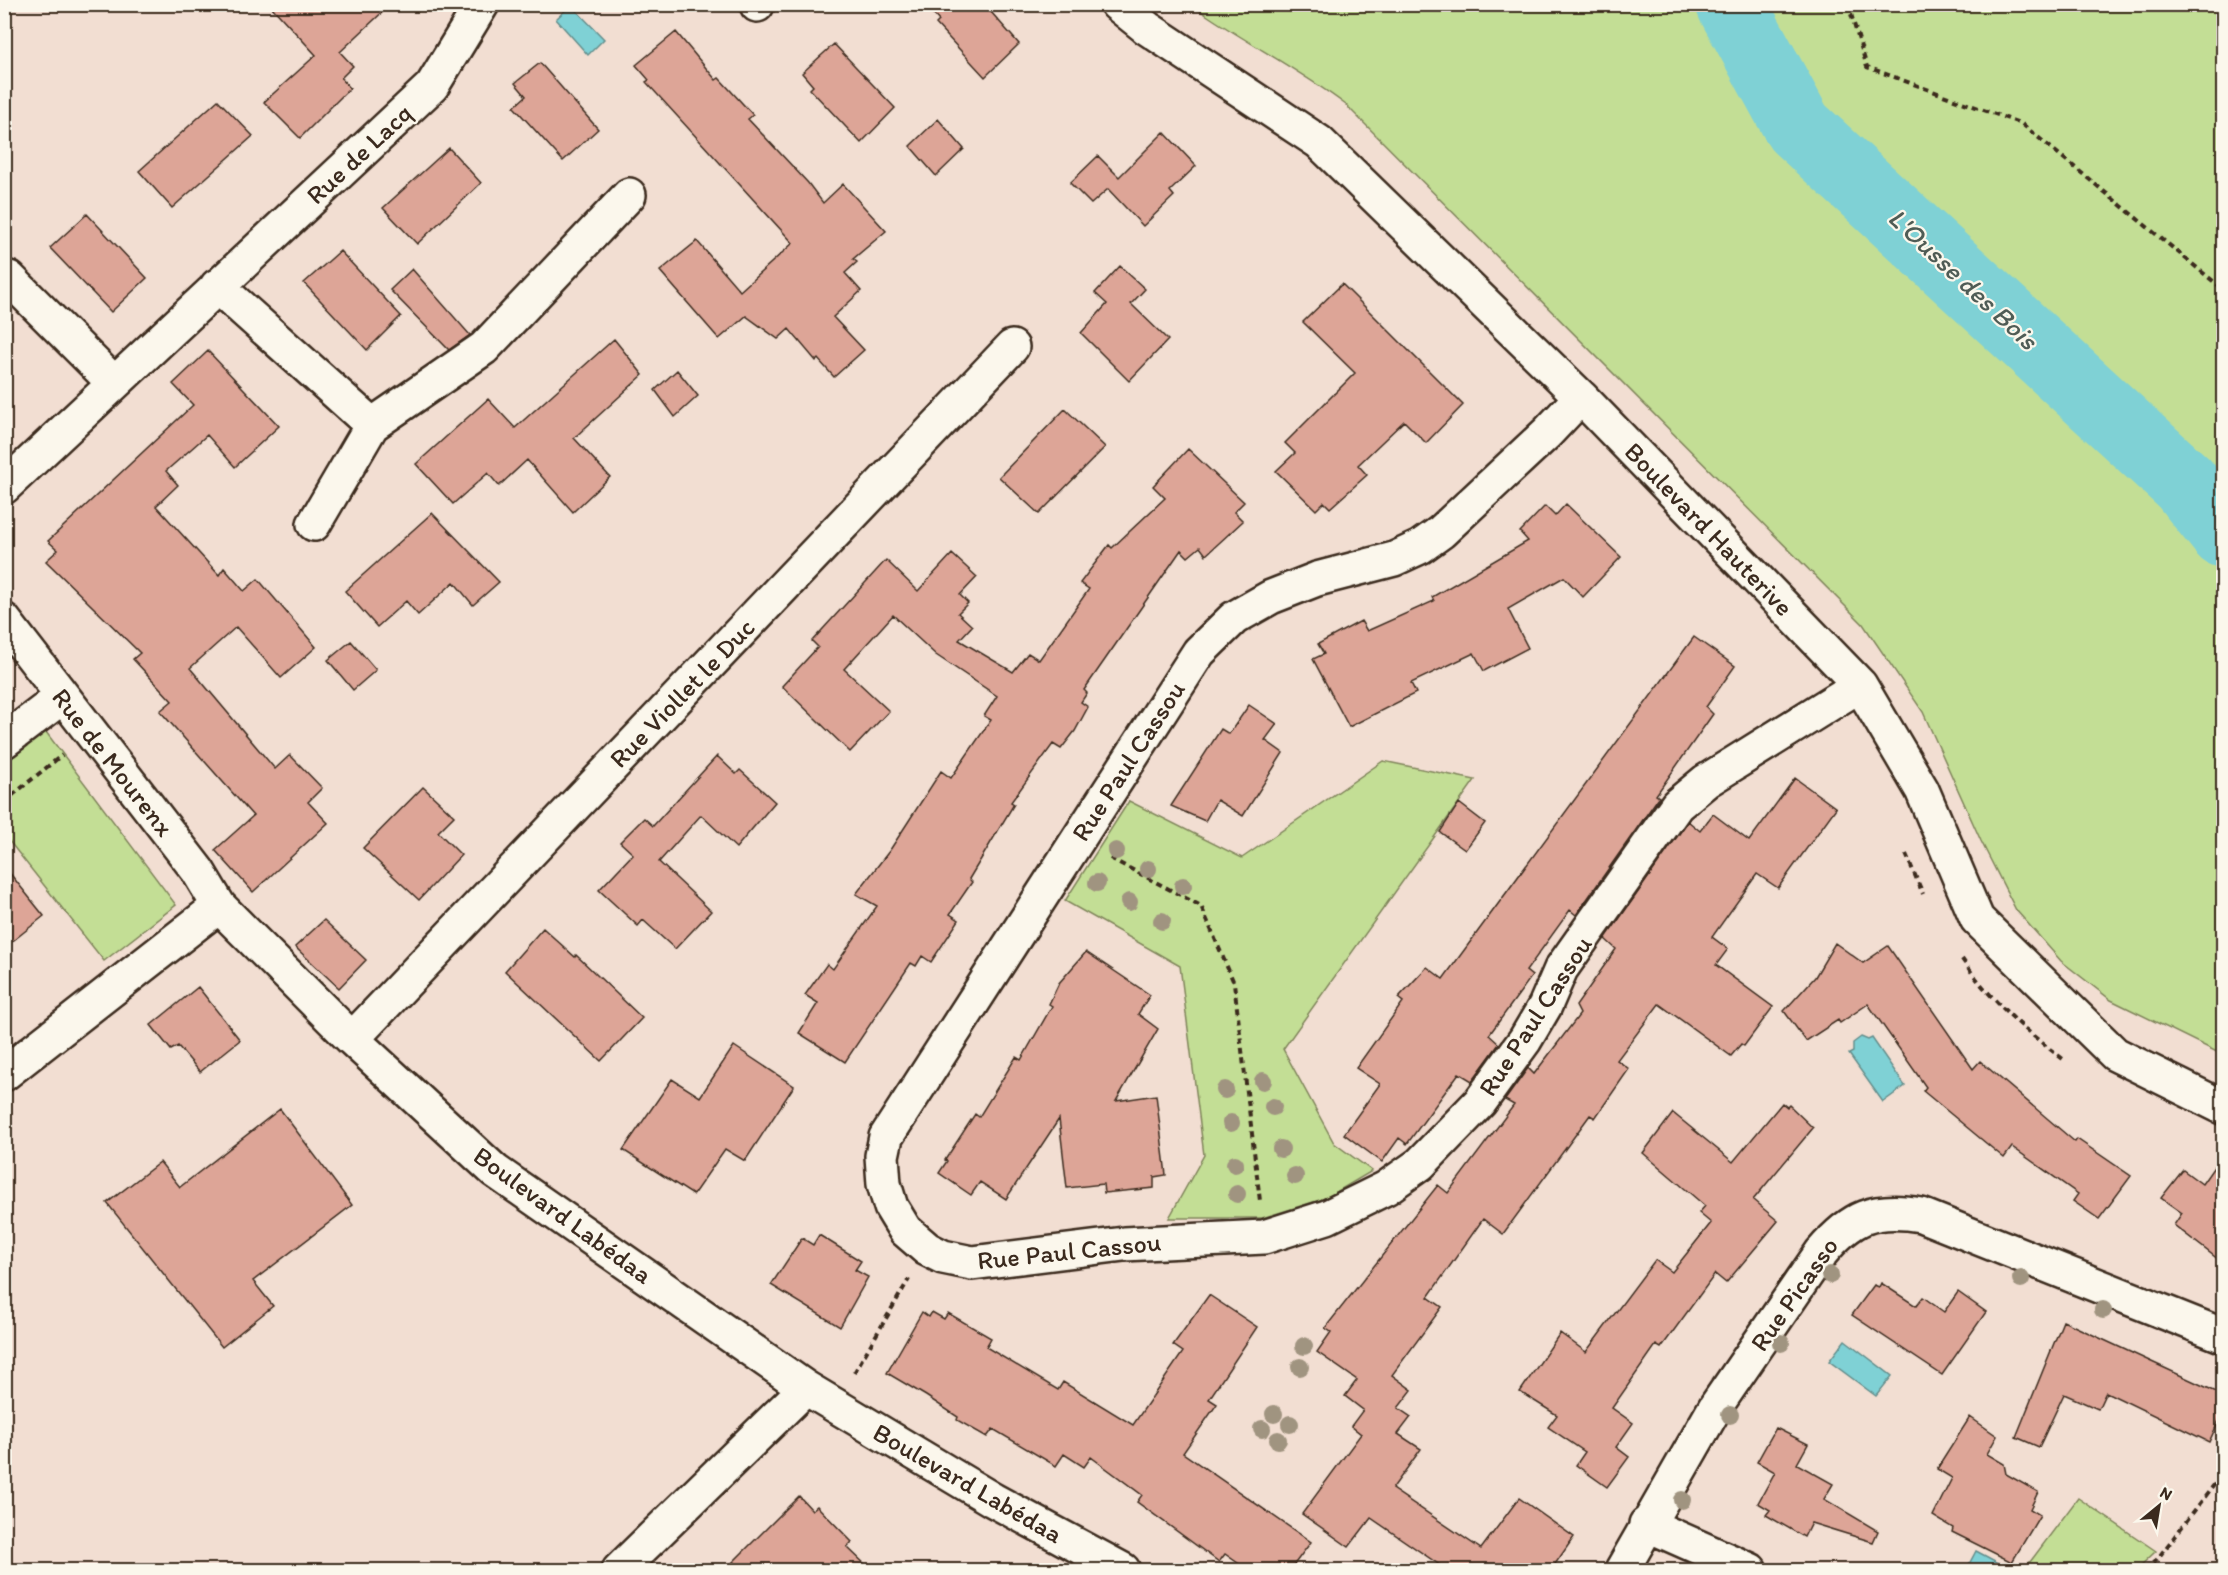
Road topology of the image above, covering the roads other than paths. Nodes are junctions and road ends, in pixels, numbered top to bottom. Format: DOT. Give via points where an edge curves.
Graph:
graph roads {
  1 [pos="482,4"];
  2 [pos="1118,4"];
  3 [pos="629,195"];
  4 [pos="9,278"];
  5 [pos="217,286"];
  6 [pos="1012,346"];
  7 [pos="114,382"];
  8 [pos="1581,397"];
  9 [pos="372,425"];
  10 [pos="4,487"];
  11 [pos="314,524"];
  12 [pos="4,620"];
  13 [pos="1860,685"];
  14 [pos="62,697"];
  15 [pos="4,741"];
  16 [pos="219,906"];
  17 [pos="352,1039"];
  18 [pos="4,1074"];
  19 [pos="2223,1108"];
  20 [pos="2223,1336"];
  21 [pos="806,1388"];
  22 [pos="1646,1524"];
  23 [pos="619,1570"];
  24 [pos="1123,1570"];
  25 [pos="1622,1570"];
  26 [pos="1750,1570"];
  1 -- 5 [label="street, Rue de Lacq" via="432,86"];
  2 -- 8 [label="street, Boulevard Hauterive" via="1147,28 1319,142"];
  3 -- 9 [label="street" via="484,348"];
  4 -- 7 [label="street"];
  5 -- 7 [label="street, Rue de Lacq"];
  5 -- 9 [label="street"];
  6 -- 17 [label="street, Rue Viollet le Duc"];
  7 -- 10 [label="street, Rue de Lacq"];
  8 -- 13 [label="street, Boulevard Hauterive"];
  8 -- 13 [label="street, Rue Paul Cassou" via="1450,525 1420,547 1394,559 1317,579 1271,597 1234,618 1199,652 886,1137 882,1156 884,1184 891,1207 905,1230 943,1257 972,1263 1136,1243 1264,1237 1327,1217 1386,1188 1420,1164 1504,1071 1545,1006 1562,969 1677,805 1706,781"];
  9 -- 11 [label="street"];
  12 -- 14 [label="street, Rue de Mourenx"];
  13 -- 19 [label="street, Boulevard Hauterive" via="1922,790 1977,919 2115,1054"];
  14 -- 15 [label="street"];
  14 -- 16 [label="street, Rue de Mourenx" via="198,871"];
  16 -- 17 [label="street, Boulevard Labédaa"];
  16 -- 18 [label="street"];
  17 -- 21 [label="street, Boulevard Labédaa" via="495,1171"];
  20 -- 22 [label="street, Rue Picasso" via="1921,1215 1880,1213 1857,1220 1840,1230 1821,1253 1716,1406"];
  21 -- 23 [label="street"];
  21 -- 24 [label="street, Boulevard Labédaa" via="993,1500"];
  22 -- 25 [label="street, Rue Picasso"];
  22 -- 26 [label="street"];
}
